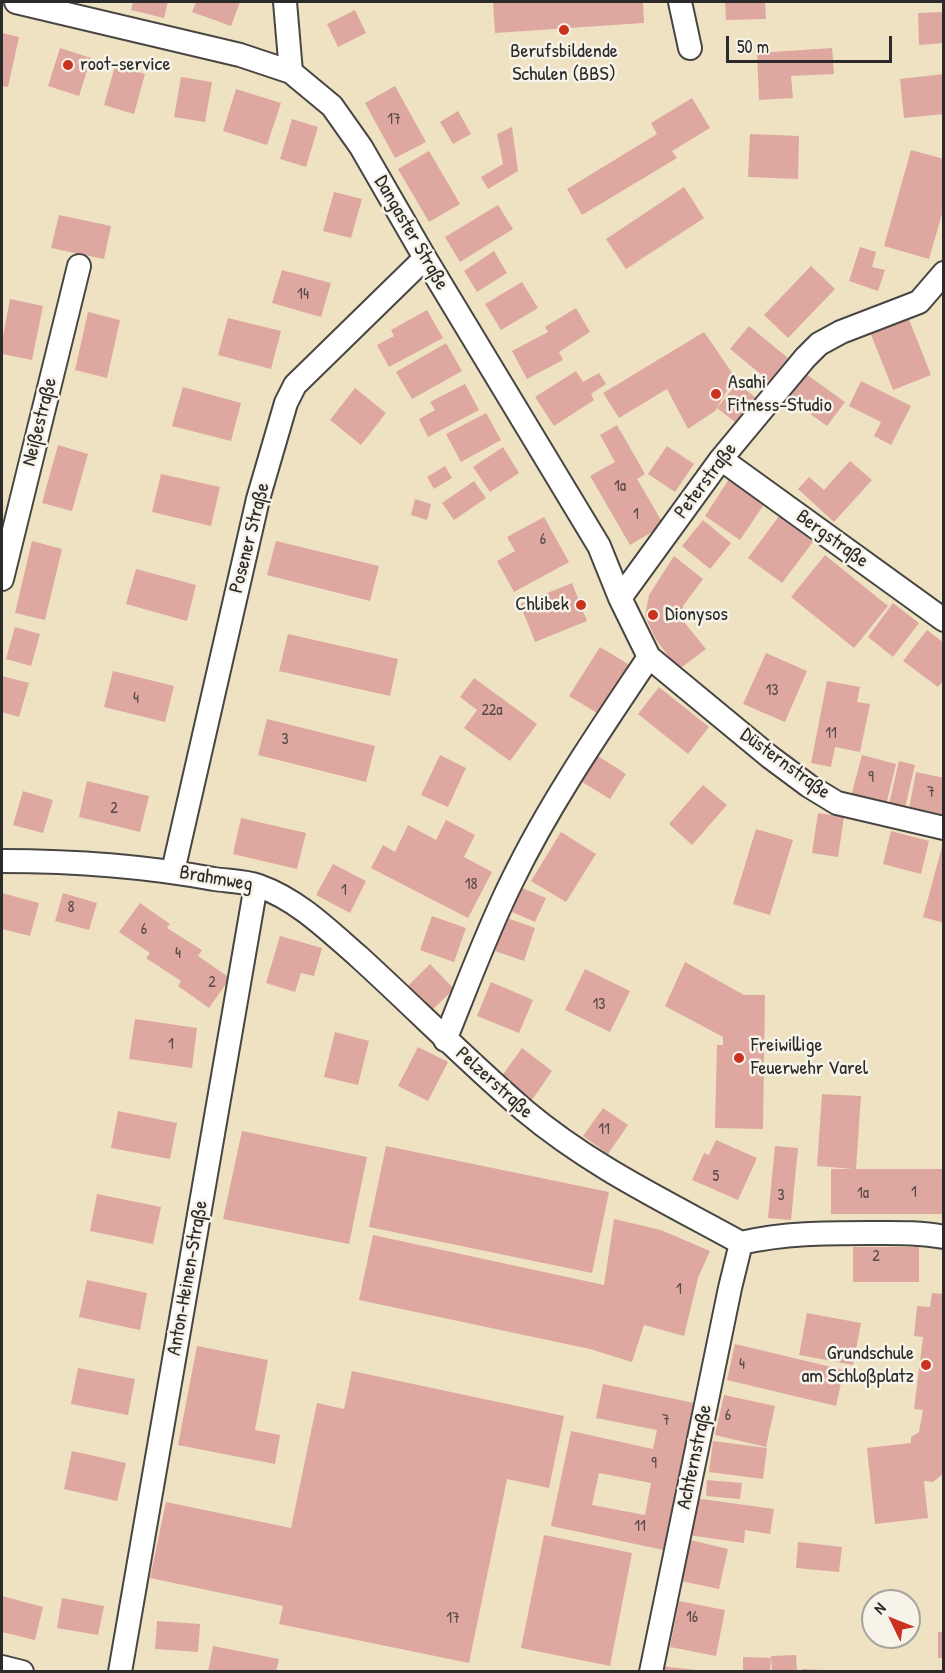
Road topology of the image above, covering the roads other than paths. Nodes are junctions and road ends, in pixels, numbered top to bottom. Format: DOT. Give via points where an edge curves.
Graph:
graph roads {
  1 [pos="16,2"];
  2 [pos="285,2"];
  3 [pos="680,2"];
  4 [pos="690,48"];
  5 [pos="291,72"];
  6 [pos="425,258"];
  7 [pos="79,266"];
  8 [pos="944,273"];
  9 [pos="721,459"];
  10 [pos="8,523"];
  11 [pos="2,579"];
  12 [pos="620,598"];
  13 [pos="944,620"];
  14 [pos="648,657"];
  15 [pos="944,828"];
  16 [pos="2,861"];
  17 [pos="172,871"];
  18 [pos="256,885"];
  19 [pos="446,1040"];
  20 [pos="944,1237"];
  21 [pos="741,1243"];
  22 [pos="2,1667"];
  23 [pos="22,1671"];
  24 [pos="120,1671"];
  25 [pos="651,1671"];
  1 -- 5 [label="street, Dangaster Straße" via="240,55"];
  2 -- 5 [label="street"];
  3 -- 4 [label="street"];
  5 -- 6 [label="street, Dangaster Straße" via="332,106 361,147"];
  6 -- 12 [label="street, Dangaster Straße" via="599,546"];
  6 -- 17 [label="street, Posener Straße" via="296,384 286,403 258,499"];
  7 -- 10 [label="street, Neißestraße"];
  8 -- 9 [label="street, Peterstraße" via="918,302 819,344"];
  9 -- 12 [label="street, Peterstraße"];
  9 -- 13 [label="street, Bergstraße"];
  10 -- 11 [label="street, Neißestraße"];
  12 -- 14 [label="street, Dangaster Straße"];
  14 -- 15 [label="street, Düsternstraße" via="770,757 828,797"];
  14 -- 19 [label="street, Pelzerstraße" via="567,782 513,878"];
  16 -- 17 [label="street, Brahmweg"];
  17 -- 18 [label="street, Brahmweg"];
  18 -- 19 [label="street, Brahmweg" via="308,912"];
  18 -- 24 [label="street, Anton-Heinen-Straße"];
  19 -- 21 [label="street, Pelzerstraße" via="555,1136 630,1185"];
  20 -- 21 [label="street" via="909,1233 800,1233"];
  21 -- 25 [label="street, Achternstraße"];
  22 -- 23 [label="street"];
}
